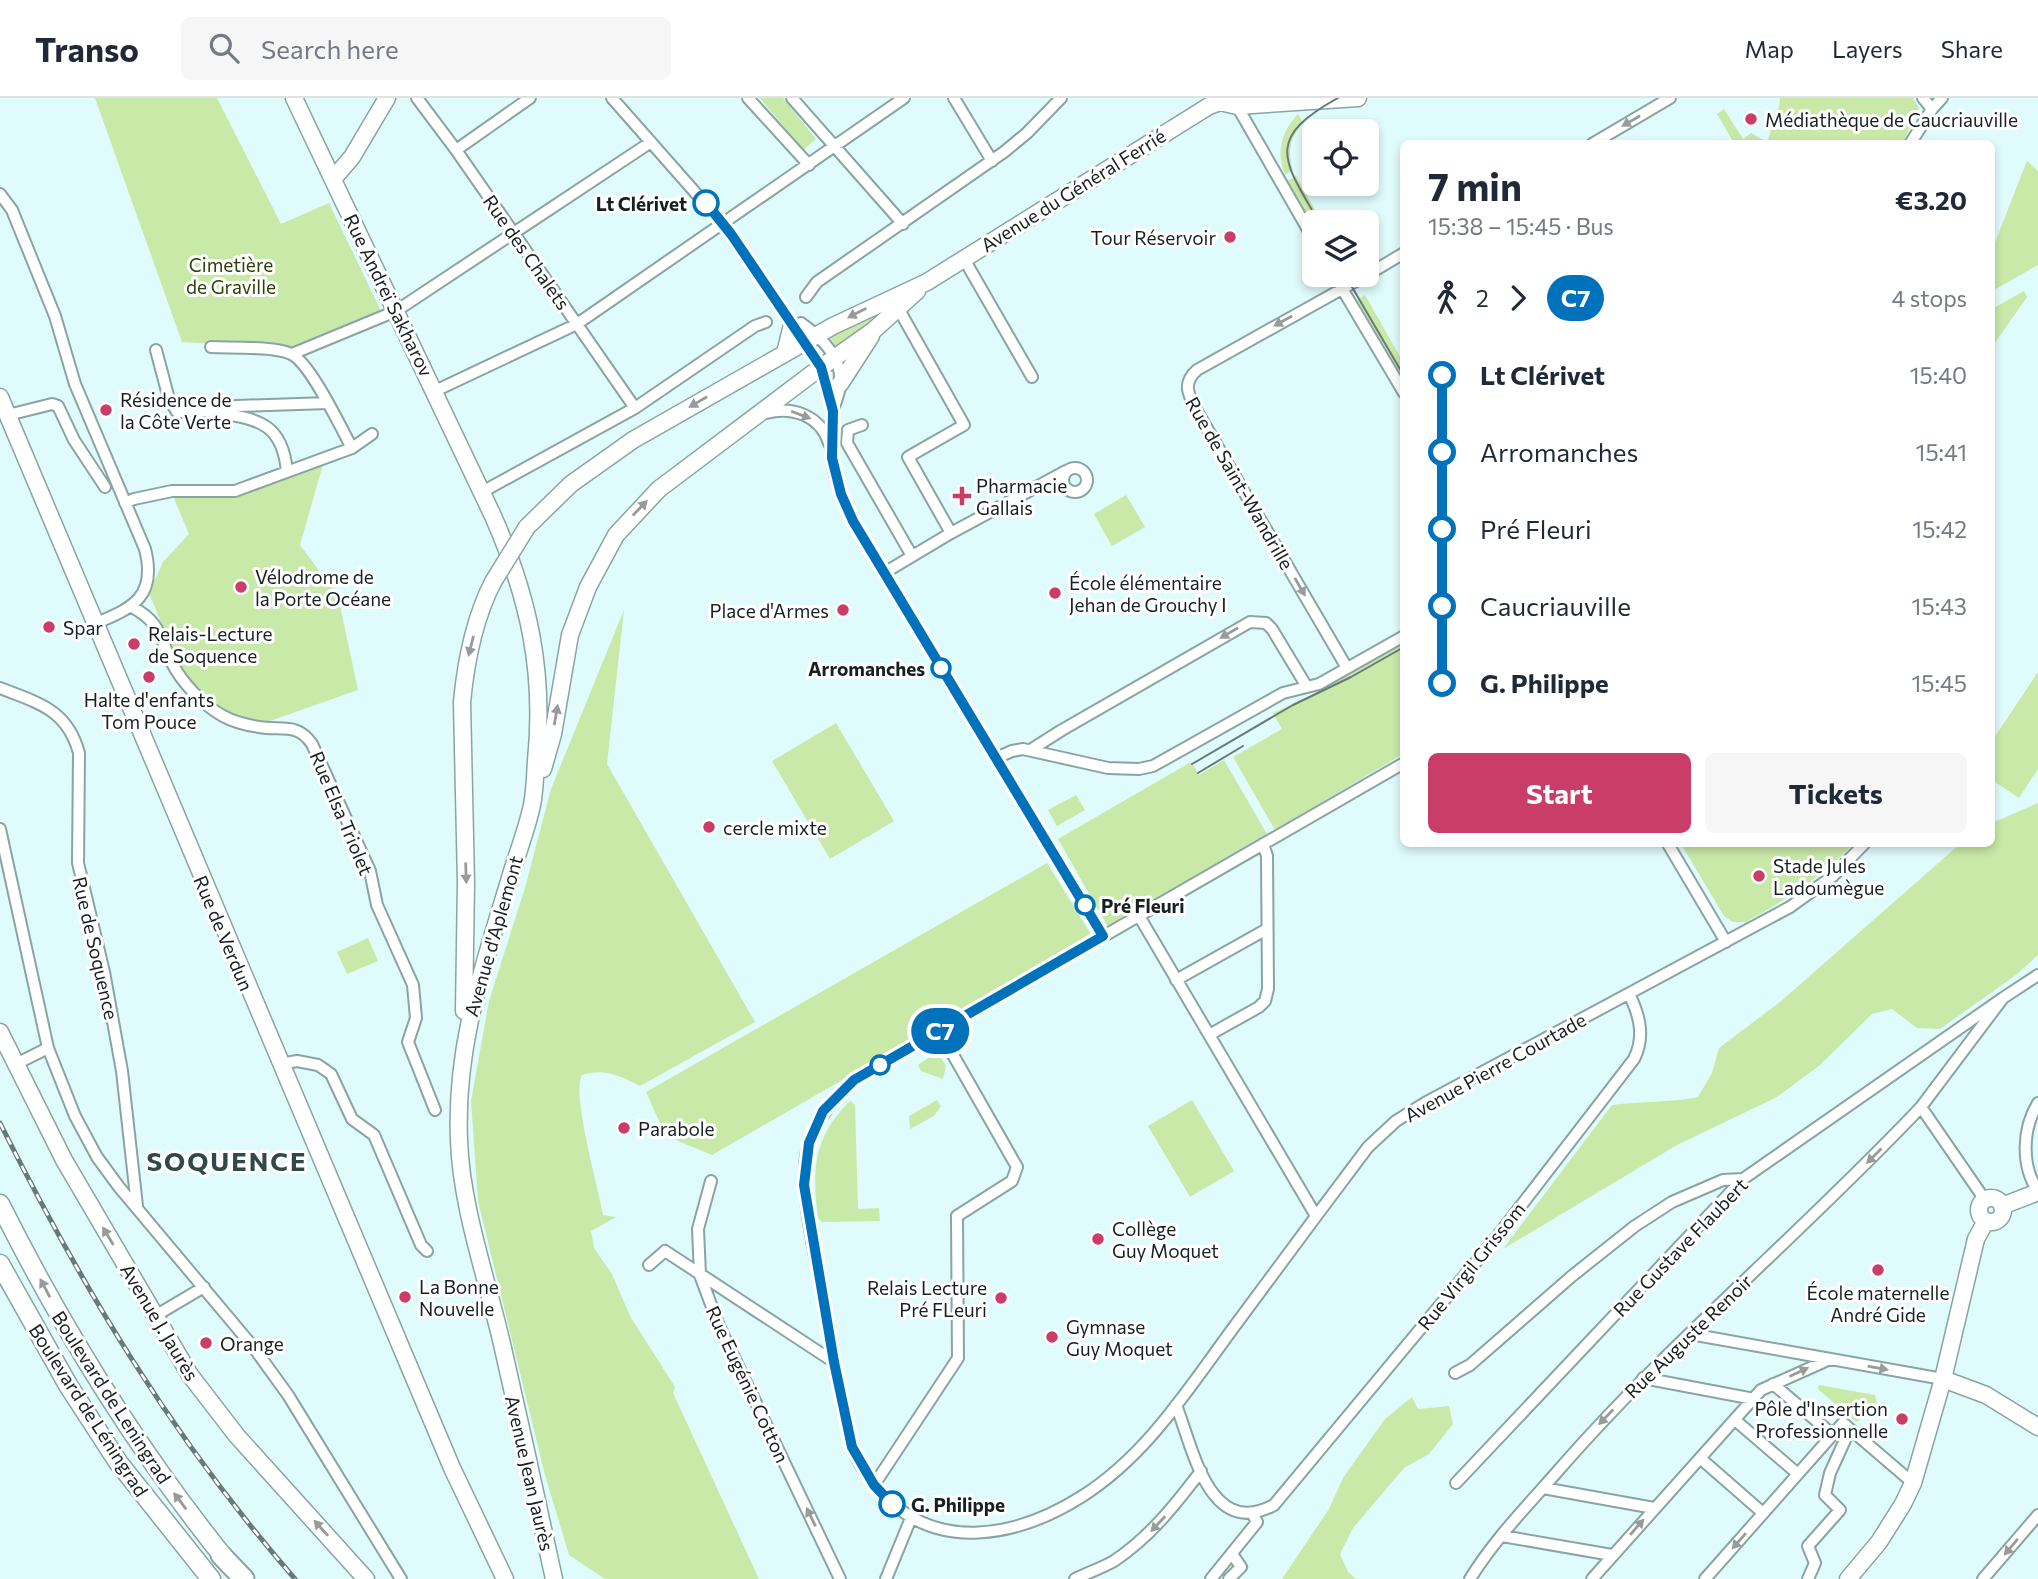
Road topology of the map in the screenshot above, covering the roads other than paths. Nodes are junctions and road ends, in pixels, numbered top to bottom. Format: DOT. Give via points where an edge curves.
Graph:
graph roads {
  1 [pos="294,98"];
  2 [pos="387,98"];
  3 [pos="418,98"];
  4 [pos="530,98"];
  5 [pos="612,98"];
  6 [pos="748,98"];
  7 [pos="792,98"];
  8 [pos="904,98"];
  9 [pos="954,98"];
  10 [pos="1061,98"];
  11 [pos="1358,98"];
  12 [pos="1671,98"];
  13 [pos="1923,98"];
  14 [pos="1942,98"];
  15 [pos="1310,100"];
  16 [pos="1228,101"];
  17 [pos="1932,109"];
  18 [pos="1599,140"];
  19 [pos="1913,140"];
  20 [pos="651,142"];
  21 [pos="835,147"];
  22 [pos="456,150"];
  23 [pos="992,161"];
  24 [pos="809,165"];
  25 [pos="333,179"];
  26 [pos="0,194"];
  27 [pos="1302,221"];
  28 [pos="723,224"];
  29 [pos="903,224"];
  30 [pos="514,233"];
  31 [pos="1400,255"];
  32 [pos="964,259"];
  33 [pos="1379,268"];
  34 [pos="926,282"];
  35 [pos="1342,288"];
  36 [pos="806,297"];
  37 [pos="898,308"];
  38 [pos="396,311"];
  39 [pos="766,323"];
  40 [pos="794,323"];
  41 [pos="577,324"];
  42 [pos="833,326"];
  43 [pos="874,330"];
  44 [pos="818,334"];
  45 [pos="803,343"];
  46 [pos="211,347"];
  47 [pos="156,350"];
  48 [pos="785,353"];
  49 [pos="292,354"];
  50 [pos="828,362"];
  51 [pos="1032,377"];
  52 [pos="840,384"];
  53 [pos="1400,386"];
  54 [pos="435,391"];
  55 [pos="0,397"];
  56 [pos="328,403"];
  57 [pos="635,408"];
  58 [pos="210,411"];
  59 [pos="833,411"];
  60 [pos="756,415"];
  61 [pos="6,419"];
  62 [pos="862,425"];
  63 [pos="372,434"];
  64 [pos="831,447"];
  65 [pos="352,448"];
  66 [pos="1066,471"];
  67 [pos="287,472"];
  68 [pos="105,487"];
  69 [pos="482,492"];
  70 [pos="125,503"];
  71 [pos="951,533"];
  72 [pos="912,556"];
  73 [pos="884,573"];
  74 [pos="132,607"];
  75 [pos="94,624"];
  76 [pos="1400,638"];
  77 [pos="1347,668"];
  78 [pos="1307,687"];
  79 [pos="0,688"];
  80 [pos="1032,750"];
  81 [pos="996,758"];
  82 [pos="1400,766"];
  83 [pos="532,804"];
  84 [pos="0,829"];
  85 [pos="1263,844"];
  86 [pos="1670,847"];
  87 [pos="1861,847"];
  88 [pos="1139,916"];
  89 [pos="1267,929"];
  90 [pos="1103,936"];
  91 [pos="1726,942"];
  92 [pos="2038,975"];
  93 [pos="1176,980"];
  94 [pos="1629,994"];
  95 [pos="2003,998"];
  96 [pos="466,1031"];
  97 [pos="0,1032"];
  98 [pos="940,1032"];
  99 [pos="1209,1035"];
  100 [pos="48,1048"];
  101 [pos="16,1064"];
  102 [pos="280,1064"];
  103 [pos="2038,1103"];
  104 [pos="1921,1107"];
  105 [pos="435,1110"];
  106 [pos="1743,1179"];
  107 [pos="711,1181"];
  108 [pos="2038,1192"];
  109 [pos="1985,1200"];
  110 [pos="0,1204"];
  111 [pos="2002,1206"];
  112 [pos="137,1208"];
  113 [pos="1316,1216"];
  114 [pos="1986,1221"];
  115 [pos="427,1251"];
  116 [pos="0,1264"];
  117 [pos="649,1265"];
  118 [pos="700,1275"];
  119 [pos="204,1287"];
  120 [pos="155,1316"];
  121 [pos="1690,1334"];
  122 [pos="1830,1359"];
  123 [pos="834,1362"];
  124 [pos="1455,1373"];
  125 [pos="1643,1378"];
  126 [pos="1943,1379"];
  127 [pos="1773,1384"];
  128 [pos="511,1386"];
  129 [pos="1754,1399"];
  130 [pos="1177,1405"];
  131 [pos="1735,1420"];
  132 [pos="2038,1427"];
  133 [pos="1850,1429"];
  134 [pos="1832,1434"];
  135 [pos="1700,1458"];
  136 [pos="1201,1471"];
  137 [pos="1798,1474"];
  138 [pos="1456,1483"];
  139 [pos="1913,1483"];
  140 [pos="874,1485"];
  141 [pos="1543,1489"];
  142 [pos="1654,1508"];
  143 [pos="1252,1513"];
  144 [pos="1763,1513"];
  145 [pos="2038,1515"];
  146 [pos="911,1518"];
  147 [pos="1502,1536"];
  148 [pos="1232,1554"];
  149 [pos="221,1555"];
  150 [pos="1612,1555"];
  151 [pos="497,1577"];
  152 [pos="211,1579"];
  153 [pos="242,1579"];
  154 [pos="366,1579"];
  155 [pos="401,1579"];
  156 [pos="546,1579"];
  157 [pos="554,1579"];
  158 [pos="840,1579"];
  159 [pos="886,1579"];
  160 [pos="1074,1579"];
  161 [pos="1211,1579"];
  162 [pos="1229,1579"];
  163 [pos="1469,1579"];
  164 [pos="1592,1579"];
  165 [pos="1705,1579"];
  166 [pos="1808,1579"];
  167 [pos="1848,1579"];
  168 [pos="1983,1579"];
  1 -- 25 [label="street, Rue Andreï Sakharov"];
  2 -- 25 [label="street" via="352,157"];
  3 -- 22 [label="street, Rue des Chalets"];
  4 -- 22 [label="street"];
  5 -- 20 [label="street"];
  6 -- 24 [label="street"];
  7 -- 21 [label="street"];
  8 -- 21 [label="street"];
  9 -- 23 [label="street"];
  10 -- 23 [label="street"];
  11 -- 15 [label="street"];
  12 -- 18 [label="street, one-way"];
  13 -- 17 [label="street"];
  14 -- 17 [label="street"];
  15 -- 16 [label="street"];
  16 -- 27 [label="street"];
  16 -- 32 [label="street, Avenue du Général Ferrié" via="1209,106"];
  17 -- 19 [label="street"];
  20 -- 28 [label="street"];
  20 -- 30 [label="street"];
  21 -- 24 [label="street"];
  21 -- 29 [label="street"];
  22 -- 30 [label="street, Rue des Chalets"];
  23 -- 29 [label="street"];
  24 -- 28 [label="street"];
  25 -- 38 [label="street, Rue Andreï Sakharov"];
  26 -- 70 [label="street" via="12,211 55,316 75,384"];
  28 -- 40 [label="street"];
  28 -- 41 [label="street"];
  29 -- 36 [label="street" via="817,282"];
  30 -- 38 [label="street"];
  30 -- 41 [label="street, Rue des Chalets"];
  31 -- 33 [label="street"];
  32 -- 34 [label="street, Avenue du Général Ferrié"];
  32 -- 51 [label="street"];
  34 -- 37 [label="street"];
  34 -- 42 [label="street, one-way"];
  35 -- 53 [label="street"];
  35 -- 77 [label="street, Rue de Saint-Wandrille, one-way" via="1198,370 1190,376 1187,391"];
  37 -- 43 [label="street"];
  37 -- 71 [label="street" via="964,425 908,457"];
  38 -- 49 [label="street"];
  38 -- 54 [label="street, Rue Andreï Sakharov"];
  39 -- 57 [label="street"];
  40 -- 42 [label="street"];
  40 -- 44 [label="street"];
  40 -- 45 [label="street"];
  40 -- 48 [label="street"];
  41 -- 54 [label="street"];
  41 -- 57 [label="street, Rue des Chalets"];
  42 -- 44 [label="street"];
  43 -- 50 [label="street"];
  43 -- 52 [label="street"];
  44 -- 45 [label="street"];
  44 -- 50 [label="street" via="828,346"];
  45 -- 48 [label="street"];
  45 -- 50 [label="street"];
  46 -- 49 [label="street"];
  47 -- 58 [label="street" via="173,408 183,413"];
  48 -- 96 [label="street, one-way, bridge" via="622,447 571,484 527,527 482,604 470,645 462,702"];
  49 -- 56 [label="street"];
  50 -- 52 [label="street"];
  50 -- 59 [label="street"];
  50 -- 60 [label="street"];
  52 -- 59 [label="street"];
  54 -- 69 [label="street, Rue Andreï Sakharov"];
  55 -- 61 [label="street, Rue de Verdun"];
  56 -- 58 [label="street"];
  56 -- 65 [label="street"];
  57 -- 69 [label="street"];
  58 -- 67 [label="street" via="249,417 269,427 282,445"];
  59 -- 64 [label="street"];
  60 -- 64 [label="street, one-way" via="778,410 799,413 814,420"];
  83 -- 60 [label="street, one-way" via="553,734 570,635 598,566 616,535 659,489"];
  61 -- 68 [label="street" via="58,406"];
  61 -- 75 [label="street, Rue de Verdun"];
  62 -- 72 [label="street" via="848,430 847,443"];
  63 -- 65 [label="street"];
  64 -- 73 [label="street" via="846,506"];
  65 -- 67 [label="street"];
  66 -- 71 [label="street"];
  67 -- 70 [label="street" via="235,491 172,491"];
  69 -- 83 [label="street, Avenue d'Aplemont" via="513,563 537,666 540,719"];
  70 -- 74 [label="street" via="148,562 146,586"];
  71 -- 72 [label="street"];
  72 -- 73 [label="street"];
  73 -- 81 [label="street"];
  74 -- 75 [label="street"];
  74 -- 105 [label="street, Rue Elsa Triolet" via="153,621 178,673 215,711 236,722 298,730 312,744 370,871 377,905 412,985 416,1018 408,1042"];
  75 -- 102 [label="street, Rue de Verdun"];
  76 -- 77 [label="street"];
  77 -- 78 [label="street"];
  78 -- 80 [label="street" via="1283,693 1153,766 1108,768"];
  78 -- 80 [label="street, one-way" via="1272,629 1266,623 1250,622"];
  79 -- 112 [label="street, Rue de Soquence" via="59,716 74,736 79,753 78,863 122,1071"];
  80 -- 81 [label="street"];
  81 -- 90 [label="street"];
  82 -- 85 [label="street, Avenue Pierre Courtade"];
  83 -- 96 [label="street, Avenue d'Aplemont"];
  84 -- 100 [label="street"];
  85 -- 88 [label="street, Avenue Pierre Courtade"];
  85 -- 89 [label="street"];
  86 -- 91 [label="street"];
  87 -- 91 [label="street, Avenue Pierre Courtade" via="1833,876 1790,907"];
  88 -- 90 [label="street, Avenue Pierre Courtade"];
  88 -- 93 [label="street"];
  89 -- 93 [label="street"];
  89 -- 99 [label="street" via="1265,1000"];
  90 -- 98 [label="street, Avenue Pierre Courtade"];
  91 -- 94 [label="street, Avenue Pierre Courtade"];
  92 -- 95 [label="street, Rue Gustave Flaubert"];
  93 -- 99 [label="street"];
  94 -- 113 [label="street, Avenue Pierre Courtade" via="1396,1121 1368,1147"];
  94 -- 143 [label="street, Rue Virgil Grissom" via="1641,1033 1634,1059 1500,1233 1303,1470 1273,1504"];
  95 -- 104 [label="street, Rue Auguste Renoir"];
  95 -- 106 [label="street, Rue Gustave Flaubert"];
  96 -- 128 [label="street, Avenue d'Aplemont" via="459,1141 475,1234"];
  97 -- 101 [label="street, Avenue J. Jaurès"];
  98 -- 123 [label="street, Avenue Pierre Courtade" via="854,1080 823,1111 809,1143 804,1185"];
  98 -- 140 [label="street" via="1017,1167 1012,1181 957,1216 958,1358"];
  99 -- 113 [label="street"];
  100 -- 101 [label="street"];
  100 -- 112 [label="street" via="97,1157"];
  120 -- 101 [label="street, Avenue J. Jaurès, one-way" via="64,1160"];
  102 -- 115 [label="street" via="318,1065 331,1074 352,1119 374,1135"];
  102 -- 151 [label="street, Rue de Verdun"];
  103 -- 108 [label="street" via="2025,1147"];
  104 -- 109 [label="street"];
  104 -- 121 [label="street, Rue Auguste Renoir, one-way"];
  106 -- 124 [label="street" via="1723,1180 1672,1202 1635,1226 1471,1365"];
  106 -- 138 [label="street, Rue Gustave Flaubert"];
  107 -- 118 [label="street, Rue Eugénie Cotton" via="698,1228"];
  108 -- 111 [label="street"];
  109 -- 111 [label="street" via="1995,1199"];
  109 -- 114 [label="street" via="1979,1211"];
  149 -- 110 [label="main road, Boulevard de Leningrad, one-way" via="158,1471 89,1365"];
  111 -- 114 [label="street" via="1999,1219"];
  112 -- 119 [label="street"];
  113 -- 130 [label="street, Avenue Pierre Courtade"];
  114 -- 126 [label="street" via="1976,1239"];
  116 -- 152 [label="main road, Boulevard de Léningrad" via="68,1385 125,1471"];
  117 -- 118 [label="street" via="665,1251"];
  118 -- 123 [label="street"];
  158 -- 118 [label="street, Rue Eugénie Cotton, one-way" via="719,1326"];
  119 -- 120 [label="street"];
  119 -- 155 [label="street" via="288,1395"];
  154 -- 120 [label="street, Avenue J. Jaurès, one-way" via="211,1405"];
  121 -- 122 [label="street"];
  121 -- 125 [label="street, Rue Auguste Renoir"];
  122 -- 126 [label="street, one-way"];
  127 -- 122 [label="street, one-way"];
  123 -- 140 [label="street, Avenue Pierre Courtade" via="852,1447"];
  125 -- 129 [label="street"];
  125 -- 141 [label="street, Rue Auguste Renoir, one-way"];
  126 -- 132 [label="street" via="1986,1395"];
  126 -- 139 [label="street"];
  127 -- 129 [label="street"];
  127 -- 134 [label="street"];
  128 -- 156 [label="street, Avenue Jean Jaurès"];
  128 -- 157 [label="street, Avenue Jean Jaurès"];
  129 -- 131 [label="street"];
  130 -- 136 [label="street"];
  130 -- 146 [label="street, Avenue Pierre Courtade" via="1114,1473 1044,1516 1002,1530 971,1533 939,1530"];
  131 -- 135 [label="street"];
  131 -- 137 [label="street"];
  133 -- 134 [label="street" via="1843,1423"];
  133 -- 139 [label="street"];
  133 -- 166 [label="street" via="1825,1495 1840,1510 1808,1546 1815,1563"];
  134 -- 137 [label="street"];
  135 -- 142 [label="street"];
  135 -- 144 [label="street"];
  136 -- 143 [label="street" via="1222,1505"];
  136 -- 160 [label="street, one-way" via="1146,1538 1112,1562"];
  137 -- 144 [label="street"];
  139 -- 167 [label="street" via="1879,1542"];
  140 -- 146 [label="street, Avenue Pierre Courtade"];
  141 -- 142 [label="street"];
  141 -- 147 [label="street, Rue Auguste Renoir"];
  150 -- 142 [label="street, one-way"];
  143 -- 148 [label="street" via="1257,1522"];
  144 -- 165 [label="street, one-way"];
  145 -- 168 [label="street, one-way"];
  146 -- 159 [label="street"];
  147 -- 150 [label="street"];
  147 -- 163 [label="street, Rue Auguste Renoir"];
  148 -- 161 [label="street"];
  148 -- 162 [label="street" via="1241,1567"];
  149 -- 153 [label="highway"];
  150 -- 164 [label="street"];
}
